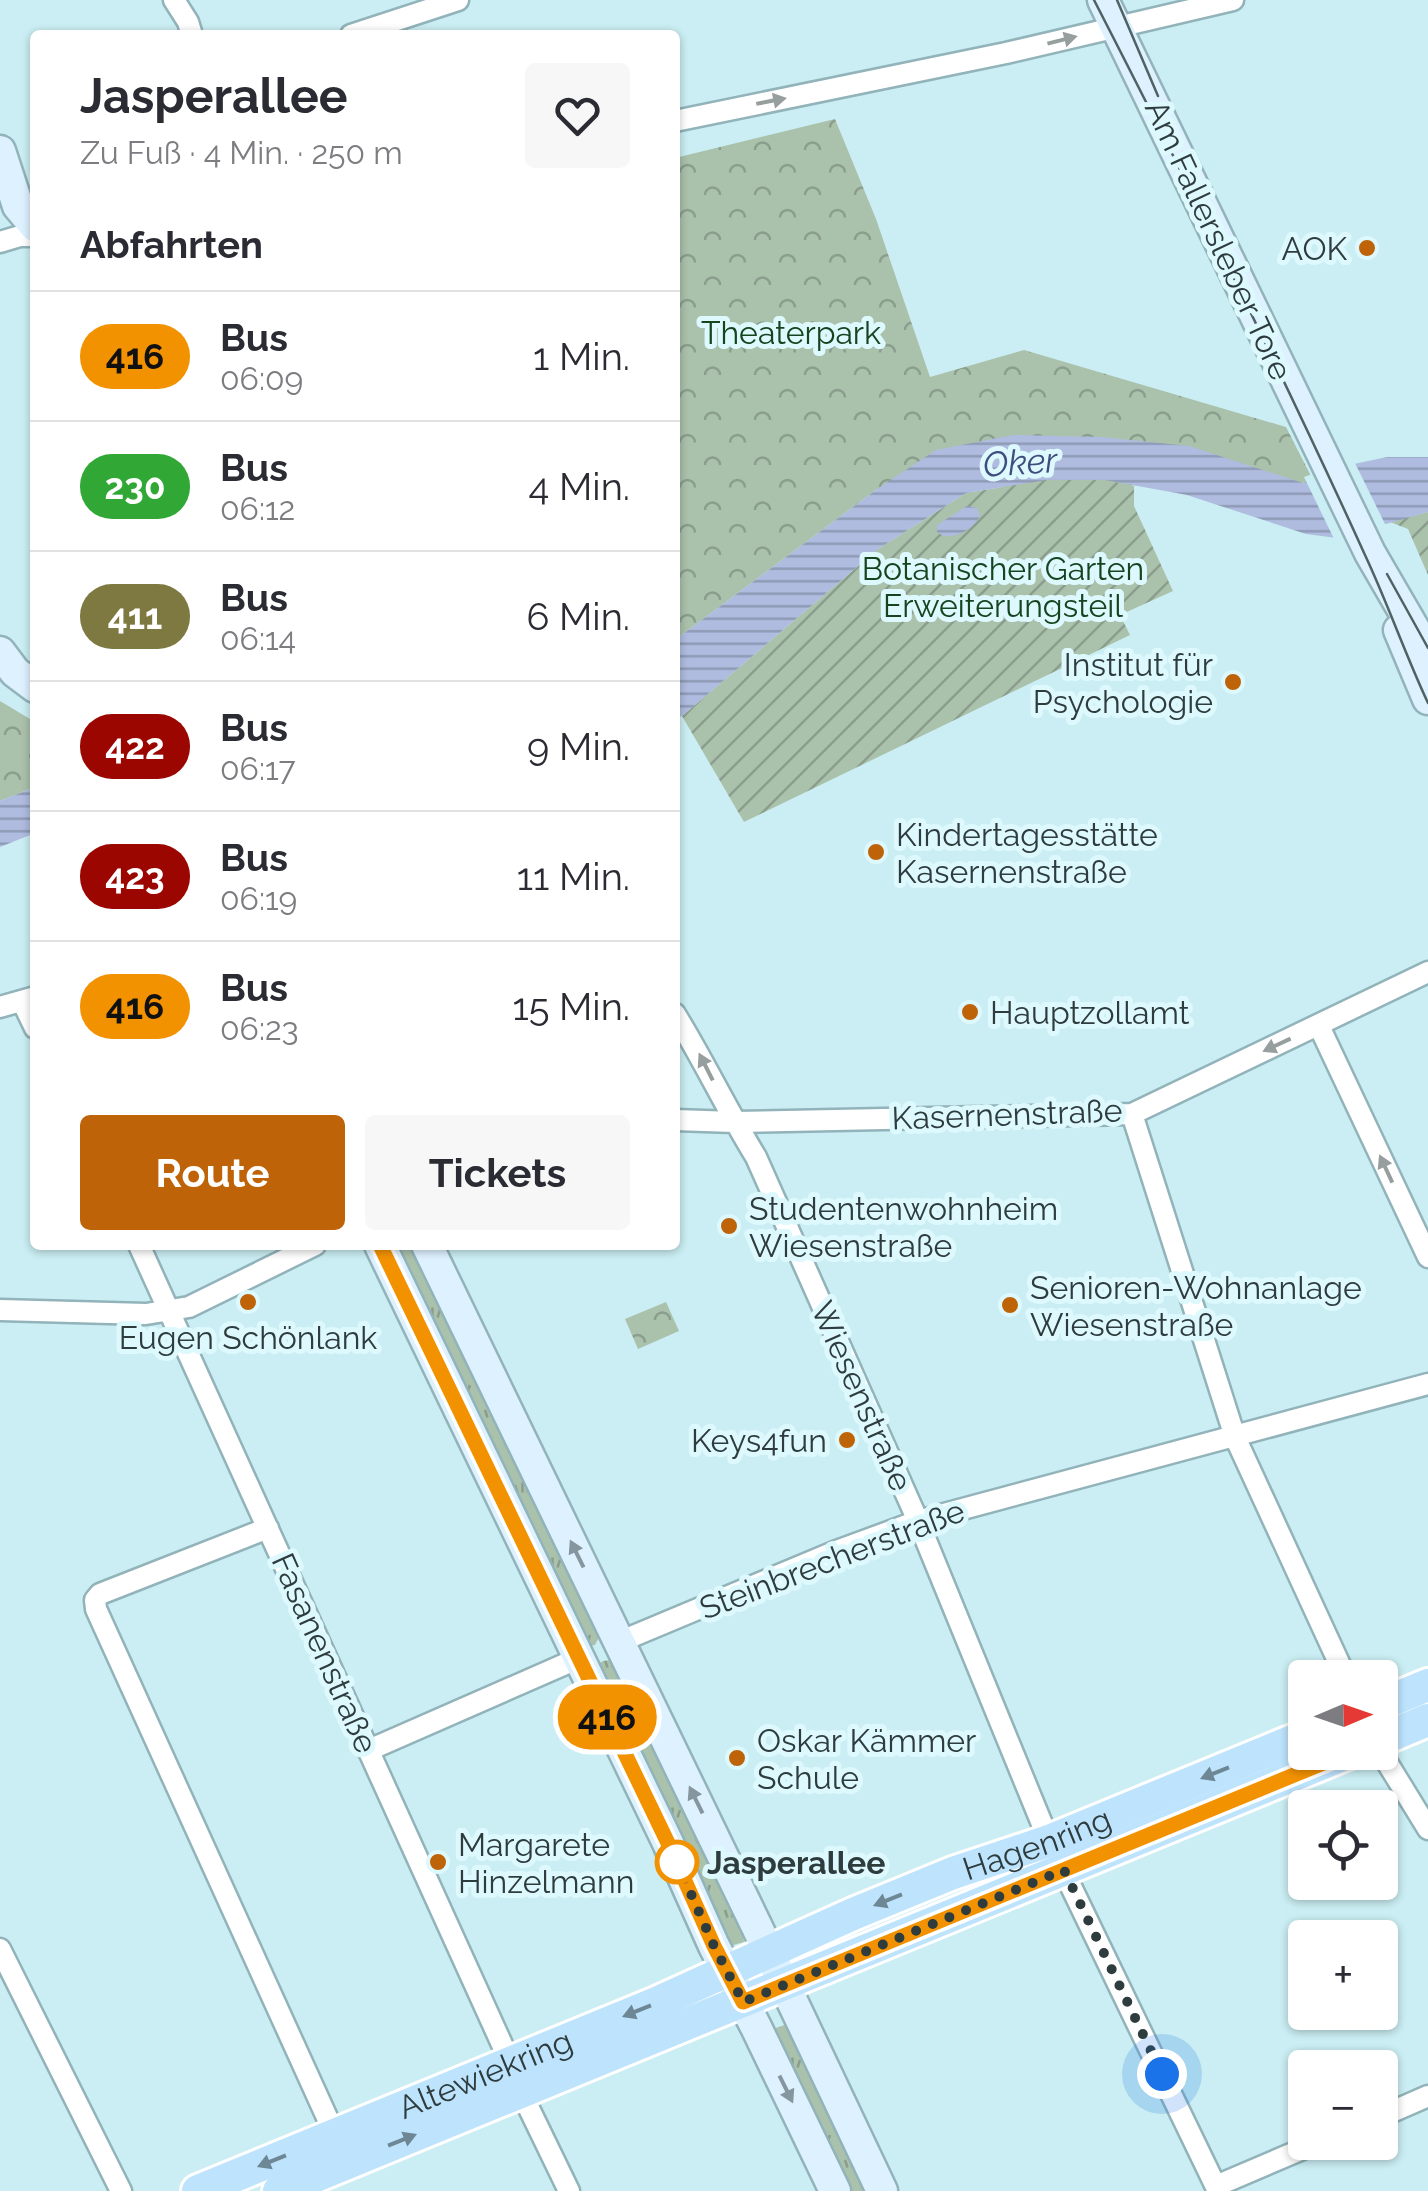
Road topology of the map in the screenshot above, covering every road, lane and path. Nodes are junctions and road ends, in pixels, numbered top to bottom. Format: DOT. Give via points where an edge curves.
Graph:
graph roads {
  1 [pos="174,0"];
  2 [pos="458,0"];
  3 [pos="1233,0"];
  4 [pos="1110,13"];
  5 [pos="190,30"];
  6 [pos="367,30"];
  7 [pos="680,120"];
  8 [pos="0,152"];
  9 [pos="30,220"];
  10 [pos="30,236"];
  11 [pos="0,242"];
  12 [pos="1370,552"];
  13 [pos="0,652"];
  14 [pos="1428,653"];
  15 [pos="30,683"];
  16 [pos="1428,698"];
  17 [pos="1428,972"];
  18 [pos="28,999"];
  19 [pos="0,1007"];
  20 [pos="680,1022"];
  21 [pos="1319,1026"];
  22 [pos="1132,1114"];
  23 [pos="680,1120"];
  24 [pos="734,1122"];
  25 [pos="141,1250"];
  26 [pos="305,1250"];
  27 [pos="382,1250"];
  28 [pos="429,1250"];
  29 [pos="1428,1257"];
  30 [pos="0,1310"];
  31 [pos="170,1310"];
  32 [pos="1428,1384"];
  33 [pos="1235,1436"];
  34 [pos="918,1521"];
  35 [pos="268,1528"];
  36 [pos="620,1642"];
  37 [pos="579,1658"];
  38 [pos="1338,1660"];
  39 [pos="1428,1685"];
  40 [pos="1398,1697"];
  41 [pos="1428,1720"];
  42 [pos="1398,1732"];
  43 [pos="1288,1744"];
  44 [pos="368,1750"];
  45 [pos="1299,1770"];
  46 [pos="1392,1770"];
  47 [pos="1428,1829"];
  48 [pos="1056,1856"];
  49 [pos="0,1949"];
  50 [pos="769,1951"];
  51 [pos="726,1971"];
  52 [pos="784,1985"];
  53 [pos="743,2002"];
  54 [pos="516,2077"];
  55 [pos="1428,2096"];
  56 [pos="1398,2109"];
  57 [pos="335,2135"];
  58 [pos="1288,2156"];
  59 [pos="321,2183"];
  60 [pos="1217,2189"];
  61 [pos="121,2191"];
  62 [pos="198,2191"];
  63 [pos="280,2191"];
  64 [pos="569,2191"];
  65 [pos="835,2191"];
  66 [pos="882,2191"];
  1 -- 5 [label="street"];
  2 -- 6 [label="street"];
  3 -- 4 [label="street"];
  7 -- 4 [label="street, one-way" via="1006,53"];
  4 -- 12 [label="street, Am Fallersleber Tore"];
  8 -- 9 [label="street" via="18,206"];
  10 -- 11 [label="street"];
  12 -- 14 [label="street"];
  12 -- 16 [label="street"];
  13 -- 15 [label="street"];
  17 -- 21 [label="street, Kasernenstraße"];
  18 -- 19 [label="street"];
  24 -- 20 [label="street, Wiesenstraße, one-way"];
  21 -- 22 [label="street, Kasernenstraße, one-way"];
  29 -- 21 [label="street, one-way"];
  22 -- 24 [label="street, Kasernenstraße"];
  22 -- 33 [label="street"];
  23 -- 24 [label="street, Kasernenstraße"];
  24 -- 34 [label="street, Wiesenstraße" via="760,1166"];
  25 -- 31 [label="street, Fasanenstraße"];
  26 -- 31 [label="street"];
  27 -- 37 [label="street"];
  36 -- 28 [label="street, one-way"];
  30 -- 31 [label="street"];
  31 -- 35 [label="street, Fasanenstraße"];
  32 -- 33 [label="street, Steinbrecherstraße"];
  33 -- 34 [label="street, Steinbrecherstraße"];
  33 -- 38 [label="street"];
  34 -- 36 [label="street, Steinbrecherstraße"];
  34 -- 48 [label="street, Wiesenstraße"];
  35 -- 44 [label="street, Fasanenstraße"];
  35 -- 57 [label="street" via="100,1594 96,1609"];
  36 -- 37 [label="street, Steinbrecherstraße"];
  50 -- 36 [label="street, one-way"];
  37 -- 44 [label="street, Steinbrecherstraße"];
  37 -- 51 [label="street"];
  39 -- 40 [label="main road"];
  41 -- 42 [label="main road"];
  43 -- 48 [label="main road, Hagenring, one-way"];
  44 -- 54 [label="street, Fasanenstraße"];
  45 -- 48 [label="main road, Hagenring"];
  46 -- 47 [label="street"];
  48 -- 50 [label="main road, Hagenring, one-way" via="954,1874"];
  48 -- 52 [label="main road, Hagenring"];
  48 -- 60 [label="street, Wiesenstraße"];
  49 -- 61 [label="street"];
  50 -- 51 [label="main road, Altewiekring"];
  50 -- 52 [label="street"];
  51 -- 53 [label="street"];
  51 -- 54 [label="main road, Altewiekring, one-way"];
  52 -- 53 [label="main road, Altewiekring"];
  52 -- 66 [label="street"];
  53 -- 54 [label="main road, Altewiekring"];
  53 -- 65 [label="street, one-way"];
  54 -- 57 [label="main road, Altewiekring"];
  59 -- 54 [label="main road, Altewiekring, one-way"];
  54 -- 64 [label="street, Fasanenstraße"];
  55 -- 56 [label="street"];
  57 -- 62 [label="main road, Altewiekring, one-way"];
  58 -- 60 [label="street"];
  59 -- 63 [label="main road, Altewiekring"];
}
